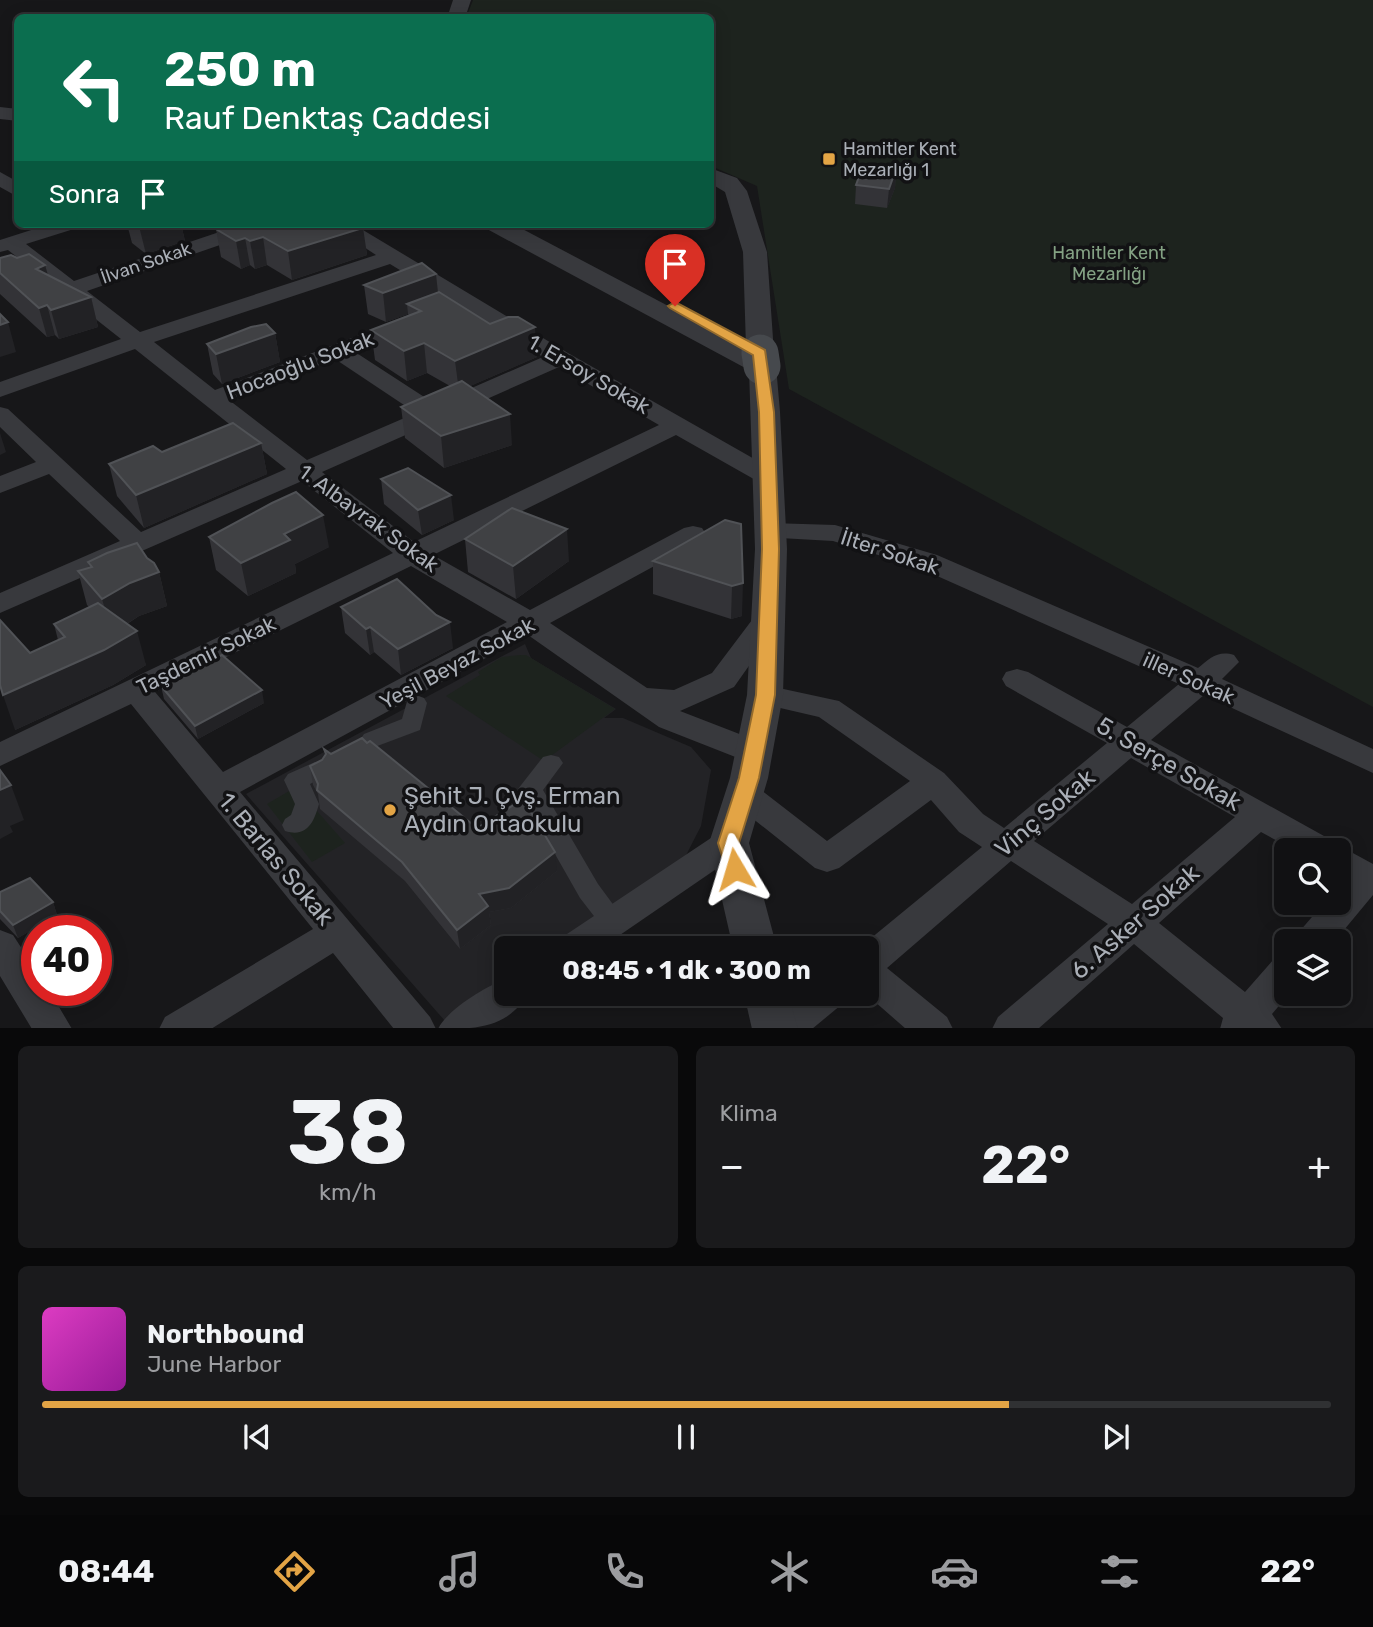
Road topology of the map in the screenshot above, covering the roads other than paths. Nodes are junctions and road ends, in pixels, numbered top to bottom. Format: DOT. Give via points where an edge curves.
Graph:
graph roads {
  1 [pos="714,176"];
  2 [pos="52,228"];
  3 [pos="250,228"];
  4 [pos="345,228"];
  5 [pos="503,228"];
  6 [pos="529,228"];
  7 [pos="7,238"];
  8 [pos="391,257"];
  9 [pos="71,289"];
  10 [pos="466,302"];
  11 [pos="443,310"];
  12 [pos="420,319"];
  13 [pos="140,342"];
  14 [pos="338,351"];
  15 [pos="560,358"];
  16 [pos="761,360"];
  17 [pos="0,390"];
  18 [pos="212,399"];
  19 [pos="0,414"];
  20 [pos="434,414"];
  21 [pos="677,425"];
  22 [pos="53,464"];
  23 [pos="304,471"];
  24 [pos="768,477"];
  25 [pos="0,485"];
  26 [pos="770,531"];
  27 [pos="693,534"];
  28 [pos="138,544"];
  29 [pos="413,555"];
  30 [pos="1004,597"];
  31 [pos="0,604"];
  32 [pos="768,619"];
  33 [pos="531,623"];
  34 [pos="1212,672"];
  35 [pos="1017,679"];
  36 [pos="136,689"];
  37 [pos="765,695"];
  38 [pos="639,698"];
  39 [pos="416,703"];
  40 [pos="372,740"];
  41 [pos="1130,742"];
  42 [pos="754,752"];
  43 [pos="0,755"];
  44 [pos="1373,762"];
  45 [pos="551,763"];
  46 [pos="315,771"];
  47 [pos="933,781"];
  48 [pos="219,789"];
  49 [pos="744,794"];
  50 [pos="1259,815"];
  51 [pos="294,825"];
  52 [pos="1300,838"];
  53 [pos="729,843"];
  54 [pos="1008,845"];
  55 [pos="1360,873"];
  56 [pos="613,922"];
  57 [pos="1134,923"];
  58 [pos="1321,929"];
  59 [pos="337,932"];
  60 [pos="592,936"];
  61 [pos="752,936"];
  62 [pos="0,945"];
  63 [pos="879,953"];
  64 [pos="879,983"];
  65 [pos="1274,988"];
  66 [pos="494,1003"];
  67 [pos="769,1006"];
  68 [pos="812,1006"];
  69 [pos="1249,1024"];
  70 [pos="53,1028"];
  71 [pos="178,1028"];
  72 [pos="416,1028"];
  73 [pos="457,1028"];
  74 [pos="775,1028"];
  75 [pos="783,1028"];
  76 [pos="934,1028"];
  77 [pos="1011,1028"];
  1 -- 16 [label="street" via="736,191 755,252"];
  2 -- 7 [label="street"];
  3 -- 9 [label="street, İlvan Sokak"];
  4 -- 8 [label="street, 1. Ersoy Sokak"];
  5 -- 16 [label="street"];
  6 -- 16 [label="street" via="632,282"];
  7 -- 9 [label="street, 1. Albayrak Sokak"];
  8 -- 10 [label="street, 1. Ersoy Sokak"];
  8 -- 13 [label="street"];
  9 -- 13 [label="street, 1. Albayrak Sokak"];
  10 -- 11 [label="street"];
  10 -- 15 [label="street, 1. Ersoy Sokak"];
  12 -- 14 [label="street, Hocaoğlu Sokak"];
  13 -- 17 [label="street"];
  13 -- 18 [label="street, 1. Albayrak Sokak"];
  14 -- 18 [label="street, Hocaoğlu Sokak"];
  14 -- 20 [label="street"];
  15 -- 20 [label="street"];
  15 -- 21 [label="street, 1. Ersoy Sokak"];
  16 -- 24 [label="street"];
  18 -- 23 [label="street, 1. Albayrak Sokak"];
  19 -- 22 [label="street"];
  20 -- 23 [label="street"];
  21 -- 24 [label="street, 1. Ersoy Sokak"];
  21 -- 29 [label="street, Taşdemir Sokak"];
  22 -- 25 [label="street"];
  22 -- 28 [label="street"];
  23 -- 28 [label="street"];
  23 -- 29 [label="street, 1. Albayrak Sokak"];
  24 -- 26 [label="street"];
  26 -- 30 [label="street, İlter Sokak" via="835,533 868,542 927,561"];
  26 -- 32 [label="street"];
  27 -- 33 [label="street, Yeşil Beyaz Sokak"];
  28 -- 31 [label="street"];
  29 -- 33 [label="street, 1. Albayrak Sokak"];
  29 -- 36 [label="street, Taşdemir Sokak"];
  30 -- 34 [label="street, iller Sokak"];
  32 -- 37 [label="street"];
  32 -- 38 [label="street" via="723,680 677,701"];
  33 -- 38 [label="street, 1. Albayrak Sokak"];
  33 -- 48 [label="street, Yeşil Beyaz Sokak"];
  34 -- 41 [label="street, Vinç Sokak"];
  34 -- 44 [label="street, iller Sokak"];
  35 -- 41 [label="street, 5. Serçe Sokak"];
  36 -- 43 [label="street, Taşdemir Sokak"];
  36 -- 48 [label="street, 1. Barlas Sokak"];
  37 -- 42 [label="street"];
  37 -- 47 [label="street" via="828,708"];
  38 -- 42 [label="street, 1. Albayrak Sokak" via="670,719"];
  39 -- 40 [label="street" via="412,724"];
  41 -- 50 [label="street, 5. Serçe Sokak"];
  41 -- 54 [label="street, Vinç Sokak"];
  42 -- 49 [label="street"];
  45 -- 56 [label="street" via="530,789 589,891"];
  46 -- 51 [label="street" via="296,780 307,804 302,821"];
  47 -- 49 [label="street" via="827,859"];
  47 -- 54 [label="street" via="971,823"];
  48 -- 59 [label="street, 1. Barlas Sokak"];
  49 -- 53 [label="street"];
  50 -- 52 [label="street, 5. Serçe Sokak"];
  50 -- 57 [label="street, 6. Asker Sokak"];
  53 -- 56 [label="street"];
  53 -- 61 [label="street"];
  54 -- 57 [label="street"];
  54 -- 63 [label="street, Vinç Sokak"];
  55 -- 58 [label="street"];
  56 -- 60 [label="street"];
  57 -- 69 [label="street"];
  57 -- 77 [label="street, 6. Asker Sokak"];
  59 -- 71 [label="street"];
  59 -- 72 [label="street, 1. Barlas Sokak"];
  62 -- 70 [label="street"];
  64 -- 76 [label="street"];
  65 -- 69 [label="street"];
  66 -- 73 [label="street"];
  67 -- 74 [label="street"];
  68 -- 75 [label="street"];
}
